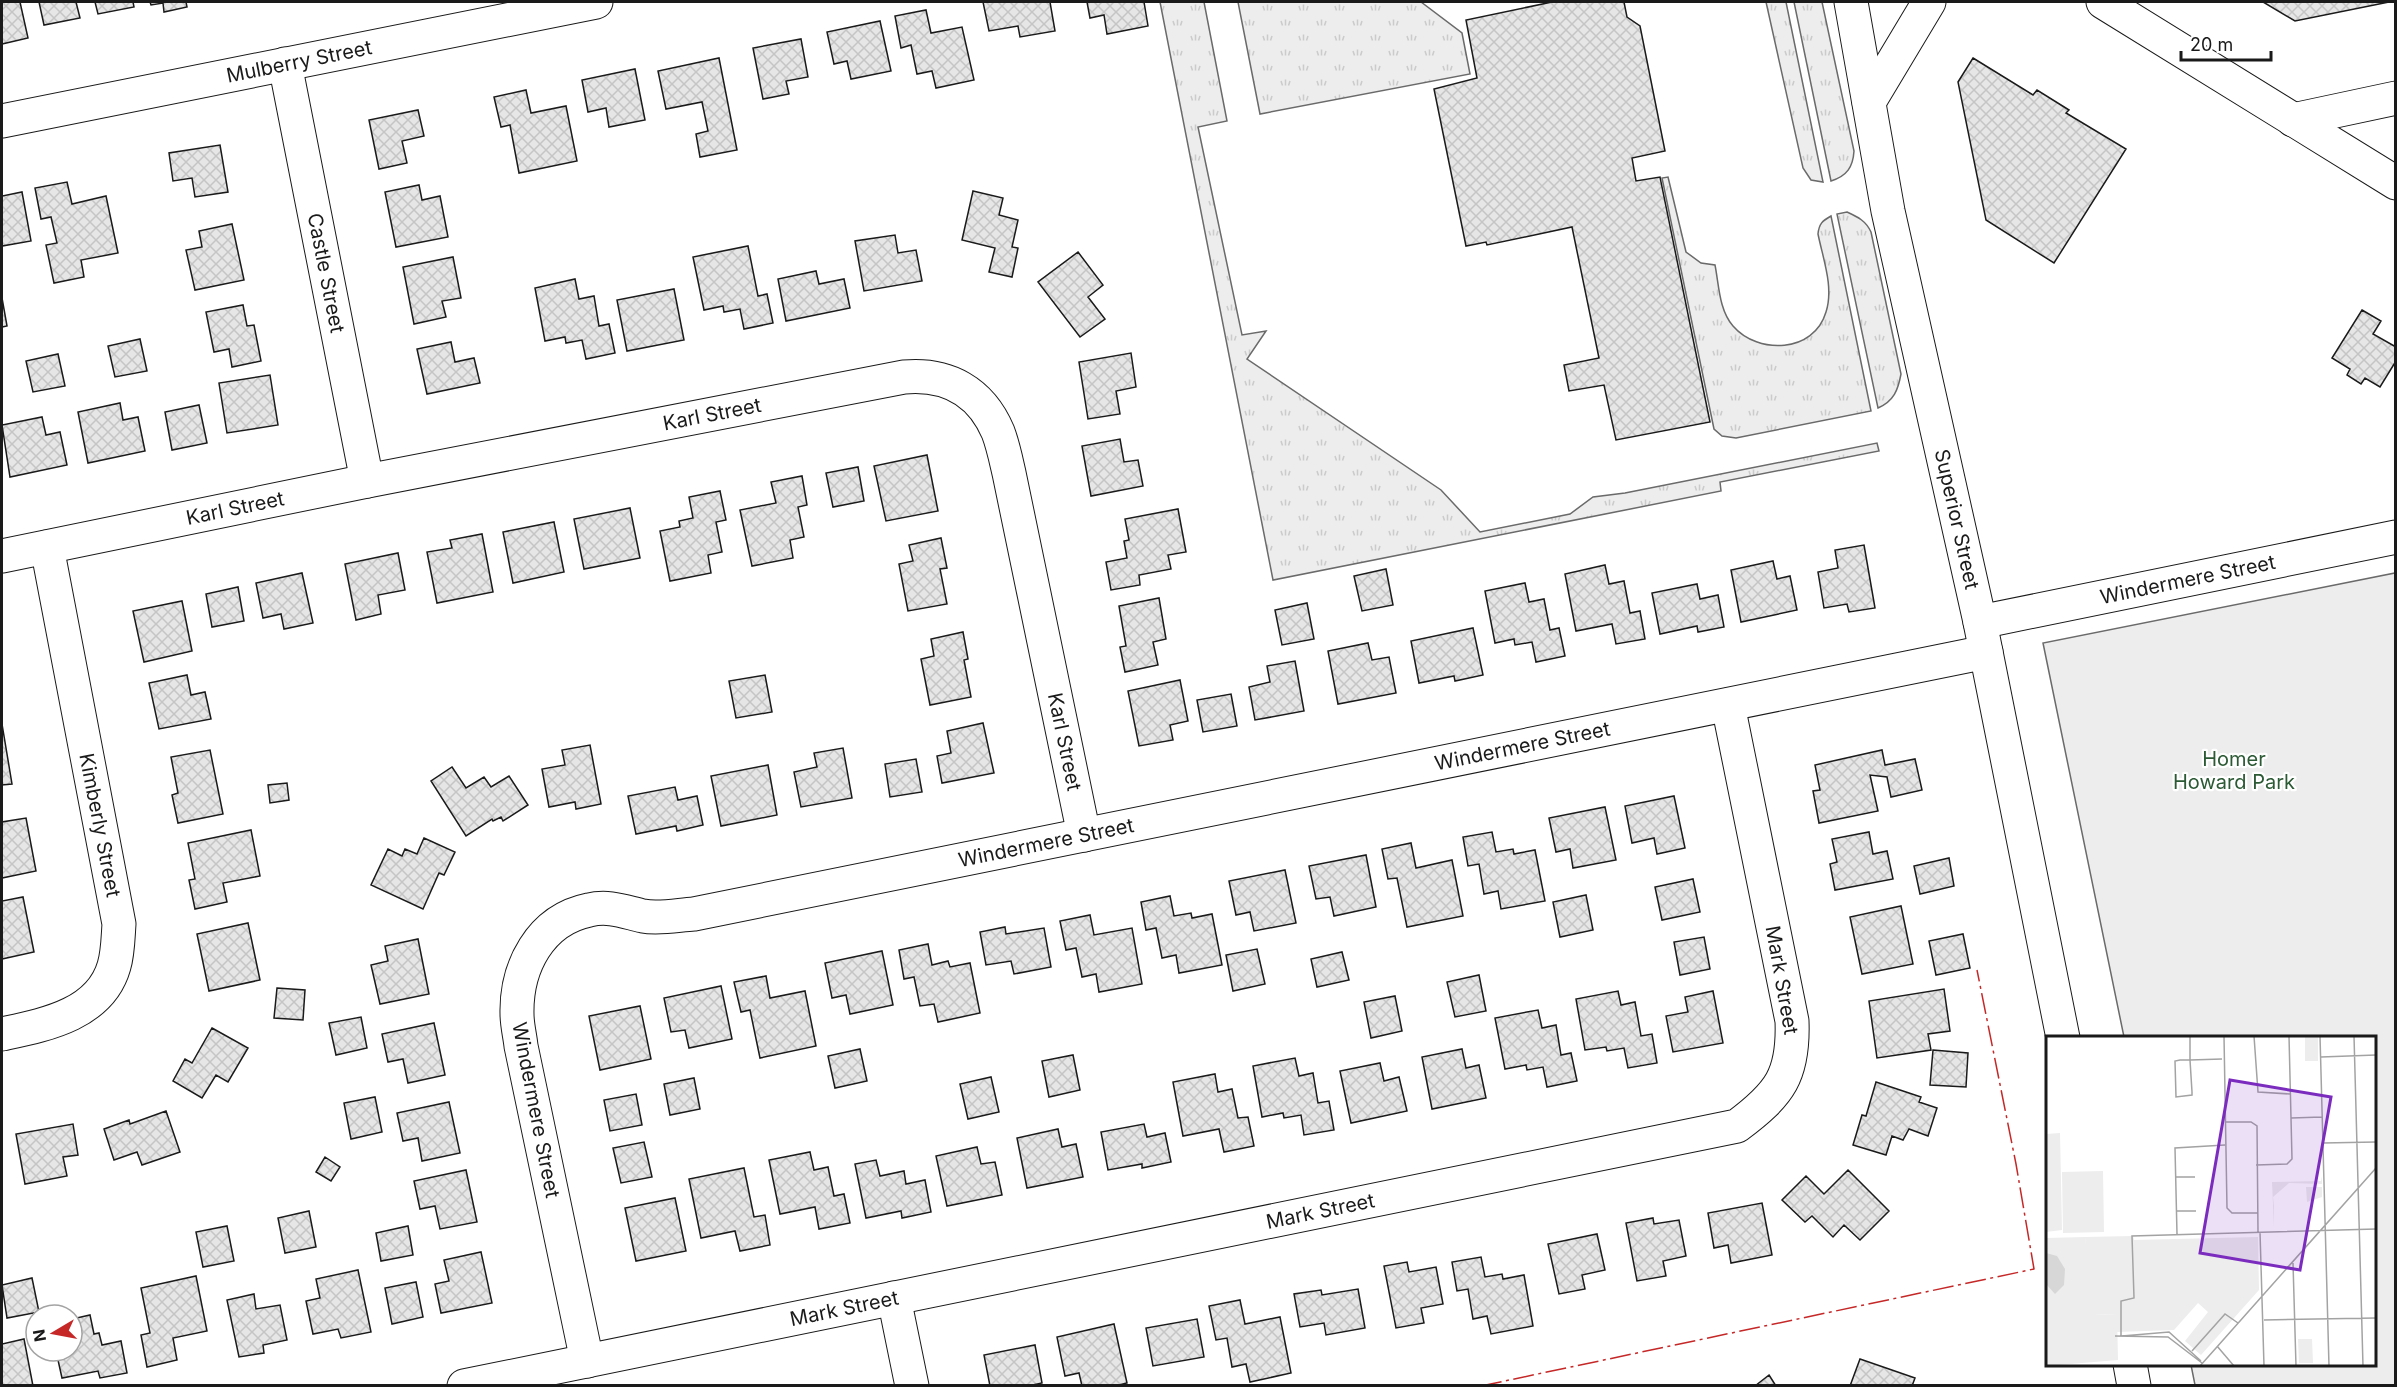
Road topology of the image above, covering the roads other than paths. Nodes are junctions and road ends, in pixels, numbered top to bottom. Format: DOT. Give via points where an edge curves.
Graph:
graph roads {
  1 [pos="596,2"];
  2 [pos="1851,2"];
  3 [pos="1929,2"];
  4 [pos="2103,2"];
  5 [pos="285,64"];
  6 [pos="2396,98"];
  7 [pos="1869,102"];
  8 [pos="2294,120"];
  9 [pos="2,121"];
  10 [pos="2396,183"];
  11 [pos="368,481"];
  12 [pos="2396,537"];
  13 [pos="47,547"];
  14 [pos="2,556"];
  15 [pos="1983,637"];
  16 [pos="1728,705"];
  17 [pos="1084,835"];
  18 [pos="2,1034"];
  19 [pos="2063,1036"];
  20 [pos="894,1298"];
  21 [pos="587,1361"];
  22 [pos="2130,1366"];
  23 [pos="464,1386"];
  24 [pos="912,1386"];
  25 [pos="2134,1386"];
  1 -- 5 [label="street, Mulberry Street"];
  2 -- 7 [label="street, Superior Street"];
  3 -- 7 [label="street"];
  4 -- 8 [label="street"];
  5 -- 9 [label="street, Mulberry Street"];
  5 -- 11 [label="street, Castle Street"];
  6 -- 8 [label="street"];
  7 -- 15 [label="street, Superior Street" via="1888,211"];
  8 -- 10 [label="street"];
  11 -- 13 [label="street, Karl Street"];
  11 -- 17 [label="street, Karl Street" via="904,377 924,375 958,387 982,405 1001,443"];
  12 -- 15 [label="street, Windermere Street"];
  13 -- 14 [label="street, Karl Street"];
  13 -- 18 [label="street, Kimberly Street" via="120,924 114,967 100,992 78,1012 56,1022"];
  15 -- 16 [label="street, Windermere Street"];
  15 -- 19 [label="street, Superior Street"];
  16 -- 17 [label="street, Windermere Street"];
  16 -- 20 [label="street, Mark Street" via="1792,1021 1793,1044 1789,1066 1776,1093 1737,1126"];
  17 -- 21 [label="street, Windermere Street" via="694,914 645,916 618,908 590,910 563,919 542,936 522,971 517,1013"];
  20 -- 21 [label="street, Mark Street"];
  20 -- 24 [label="street"];
  21 -- 23 [label="street, Mark Street"];
  22 -- 25 [label="street"];
}
